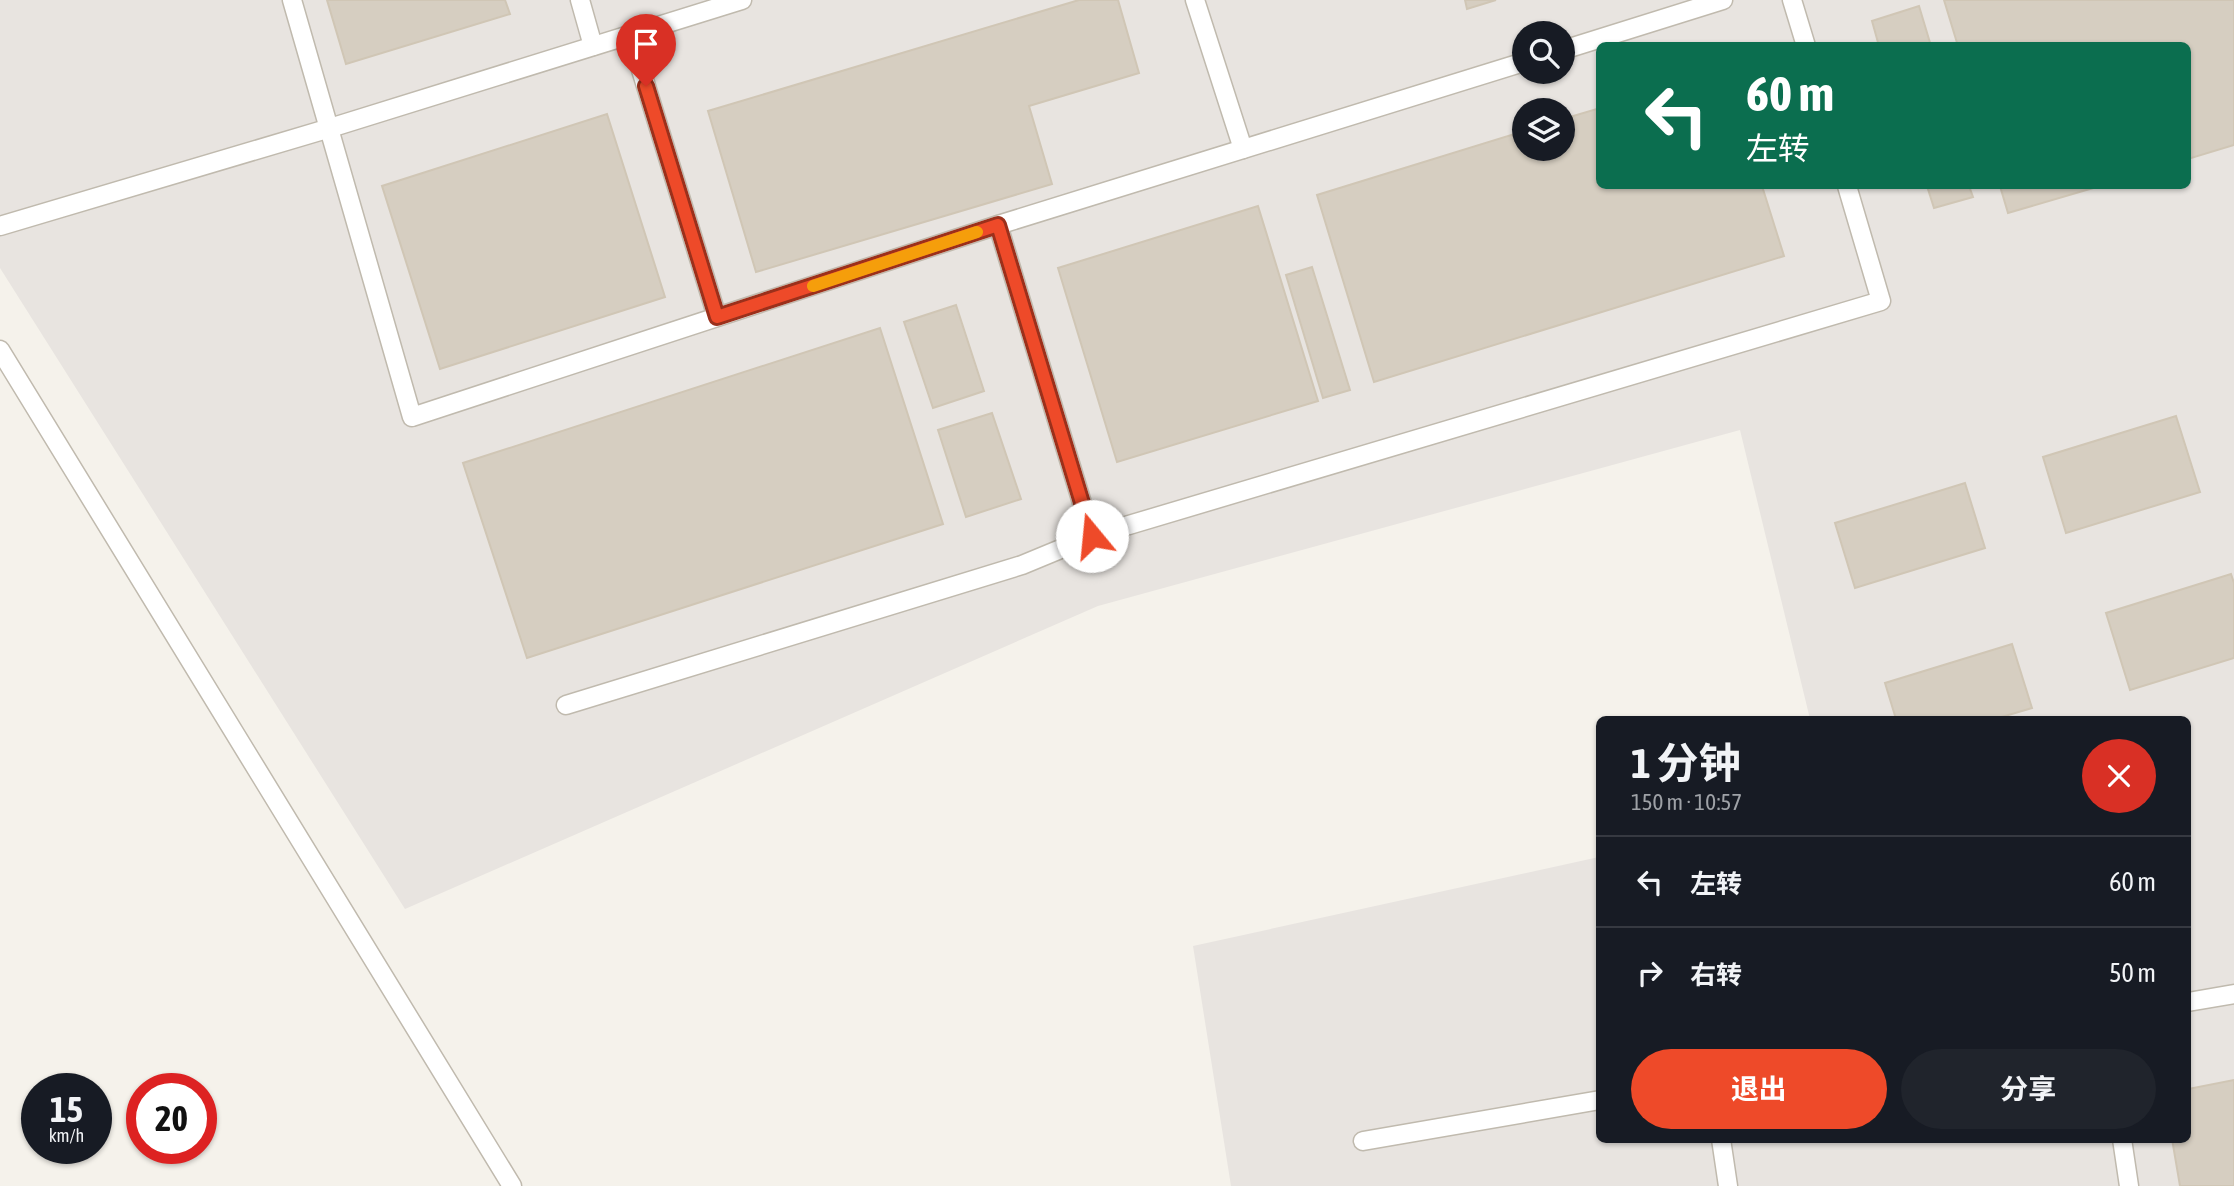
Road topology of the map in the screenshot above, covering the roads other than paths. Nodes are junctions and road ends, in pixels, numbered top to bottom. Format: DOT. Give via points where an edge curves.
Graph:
graph roads {
  1 [pos="292,0"];
  2 [pos="580,0"];
  3 [pos="742,0"];
  4 [pos="1195,0"];
  5 [pos="1723,0"];
  6 [pos="1792,0"];
  7 [pos="630,34"];
  8 [pos="1804,42"];
  9 [pos="593,46"];
  10 [pos="1575,46"];
  11 [pos="1512,66"];
  12 [pos="330,128"];
  13 [pos="1243,149"];
  14 [pos="1848,189"];
  15 [pos="998,225"];
  16 [pos="0,226"];
  17 [pos="717,317"];
  18 [pos="0,350"];
  19 [pos="1092,536"];
  20 [pos="566,705"];
  21 [pos="2234,994"];
  22 [pos="2191,1001"];
  23 [pos="1596,1102"];
  24 [pos="1363,1140"];
  25 [pos="1722,1143"];
  26 [pos="2123,1143"];
  27 [pos="512,1186"];
  28 [pos="1728,1186"];
  29 [pos="2129,1186"];
  1 -- 12 [label="lane"];
  2 -- 9 [label="lane"];
  3 -- 7 [label="lane"];
  4 -- 13 [label="lane"];
  5 -- 10 [label="lane"];
  6 -- 8 [label="lane"];
  7 -- 9 [label="lane"];
  7 -- 17 [label="lane"];
  9 -- 12 [label="lane"];
  11 -- 13 [label="lane"];
  12 -- 16 [label="lane"];
  12 -- 17 [label="lane" via="412,417"];
  13 -- 15 [label="lane"];
  14 -- 19 [label="lane" via="1881,301"];
  15 -- 17 [label="lane"];
  15 -- 19 [label="lane"];
  18 -- 27 [label="lane"];
  19 -- 20 [label="lane" via="1022,565"];
  21 -- 22 [label="lane"];
  23 -- 24 [label="lane"];
  25 -- 28 [label="lane"];
  26 -- 29 [label="lane"];
}
